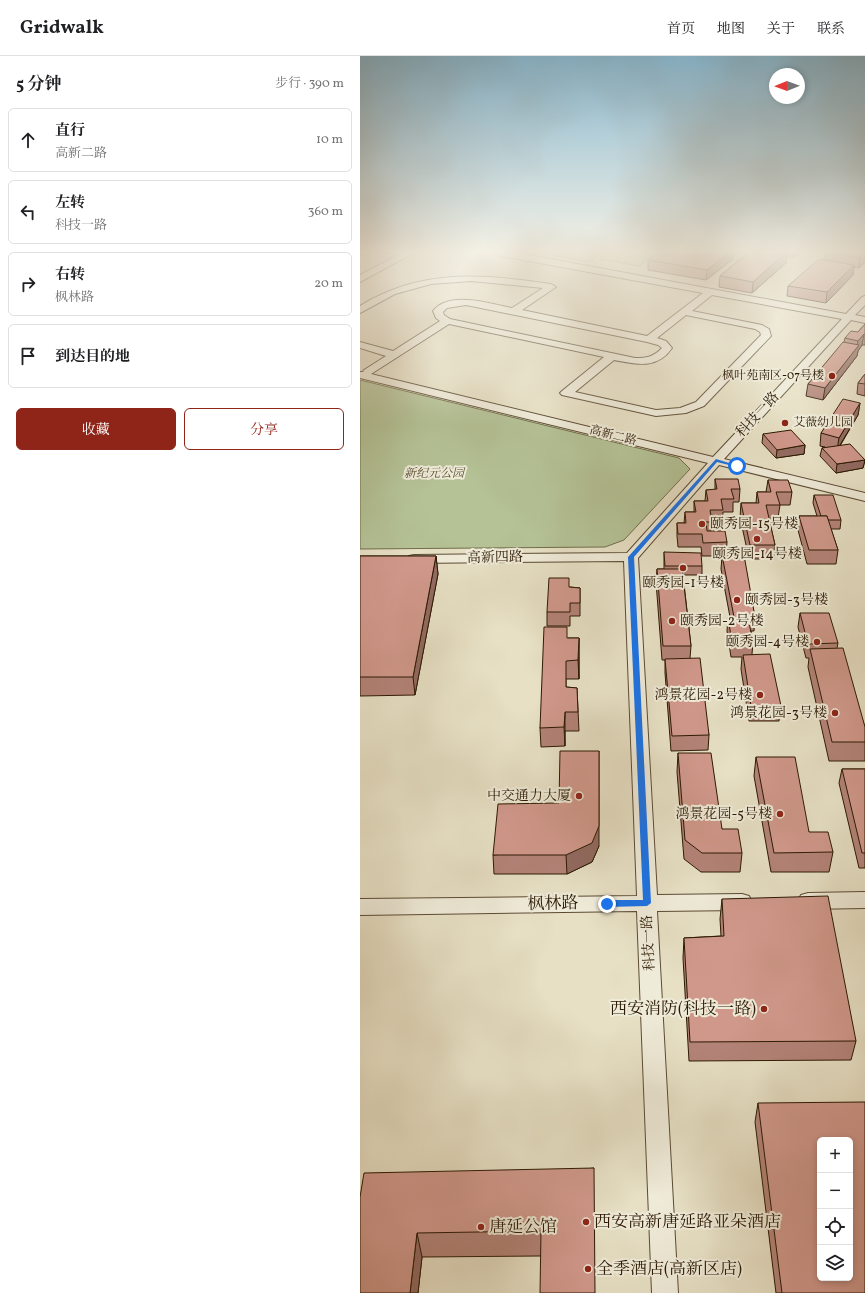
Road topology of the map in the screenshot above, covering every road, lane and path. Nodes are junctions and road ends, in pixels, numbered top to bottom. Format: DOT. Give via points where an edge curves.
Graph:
graph roads {
  1 [pos="441,309"];
  2 [pos="503,309"];
  3 [pos="518,309"];
  4 [pos="688,309"];
  5 [pos="805,309"];
  6 [pos="515,311"];
  7 [pos="684,312"];
  8 [pos="857,318"];
  9 [pos="447,320"];
  10 [pos="649,339"];
  11 [pos="360,345"];
  12 [pos="396,355"];
  13 [pos="612,356"];
  14 [pos="363,373"];
  15 [pos="718,459"];
  16 [pos="865,491"];
  17 [pos="865,496"];
  18 [pos="631,557"];
  19 [pos="399,559"];
  20 [pos="865,900"];
  21 [pos="794,901"];
  22 [pos="762,902"];
  23 [pos="647,903"];
  24 [pos="360,907"];
  25 [pos="665,1293"];
  1 -- 9 [label="street" via="438,311 439,316"];
  2 -- 6 [label="street"];
  3 -- 6 [label="street"];
  4 -- 7 [label="street"];
  5 -- 8 [label="street"];
  6 -- 10 [label="street"];
  7 -- 10 [label="street"];
  7 -- 13 [label="street" via="758,327 766,331 766,336 700,404 682,411 656,413 566,393"];
  8 -- 15 [label="street, 科技一路"];
  9 -- 12 [label="street"];
  9 -- 13 [label="street"];
  10 -- 13 [label="street" via="662,343 667,348 663,355 646,361"];
  11 -- 12 [label="street"];
  12 -- 14 [label="street"];
  14 -- 15 [label="street, 高新二路"];
  15 -- 16 [label="street, 高新二路"];
  15 -- 17 [label="street, 高新二路"];
  15 -- 18 [label="street, 科技一路"];
  18 -- 19 [label="street, 高新四路"];
  18 -- 23 [label="street, 科技一路"];
  20 -- 21 [label="street"];
  22 -- 23 [label="street, 枫林路"];
  23 -- 24 [label="street, 枫林路"];
  23 -- 25 [label="street, 科技一路"];
}
